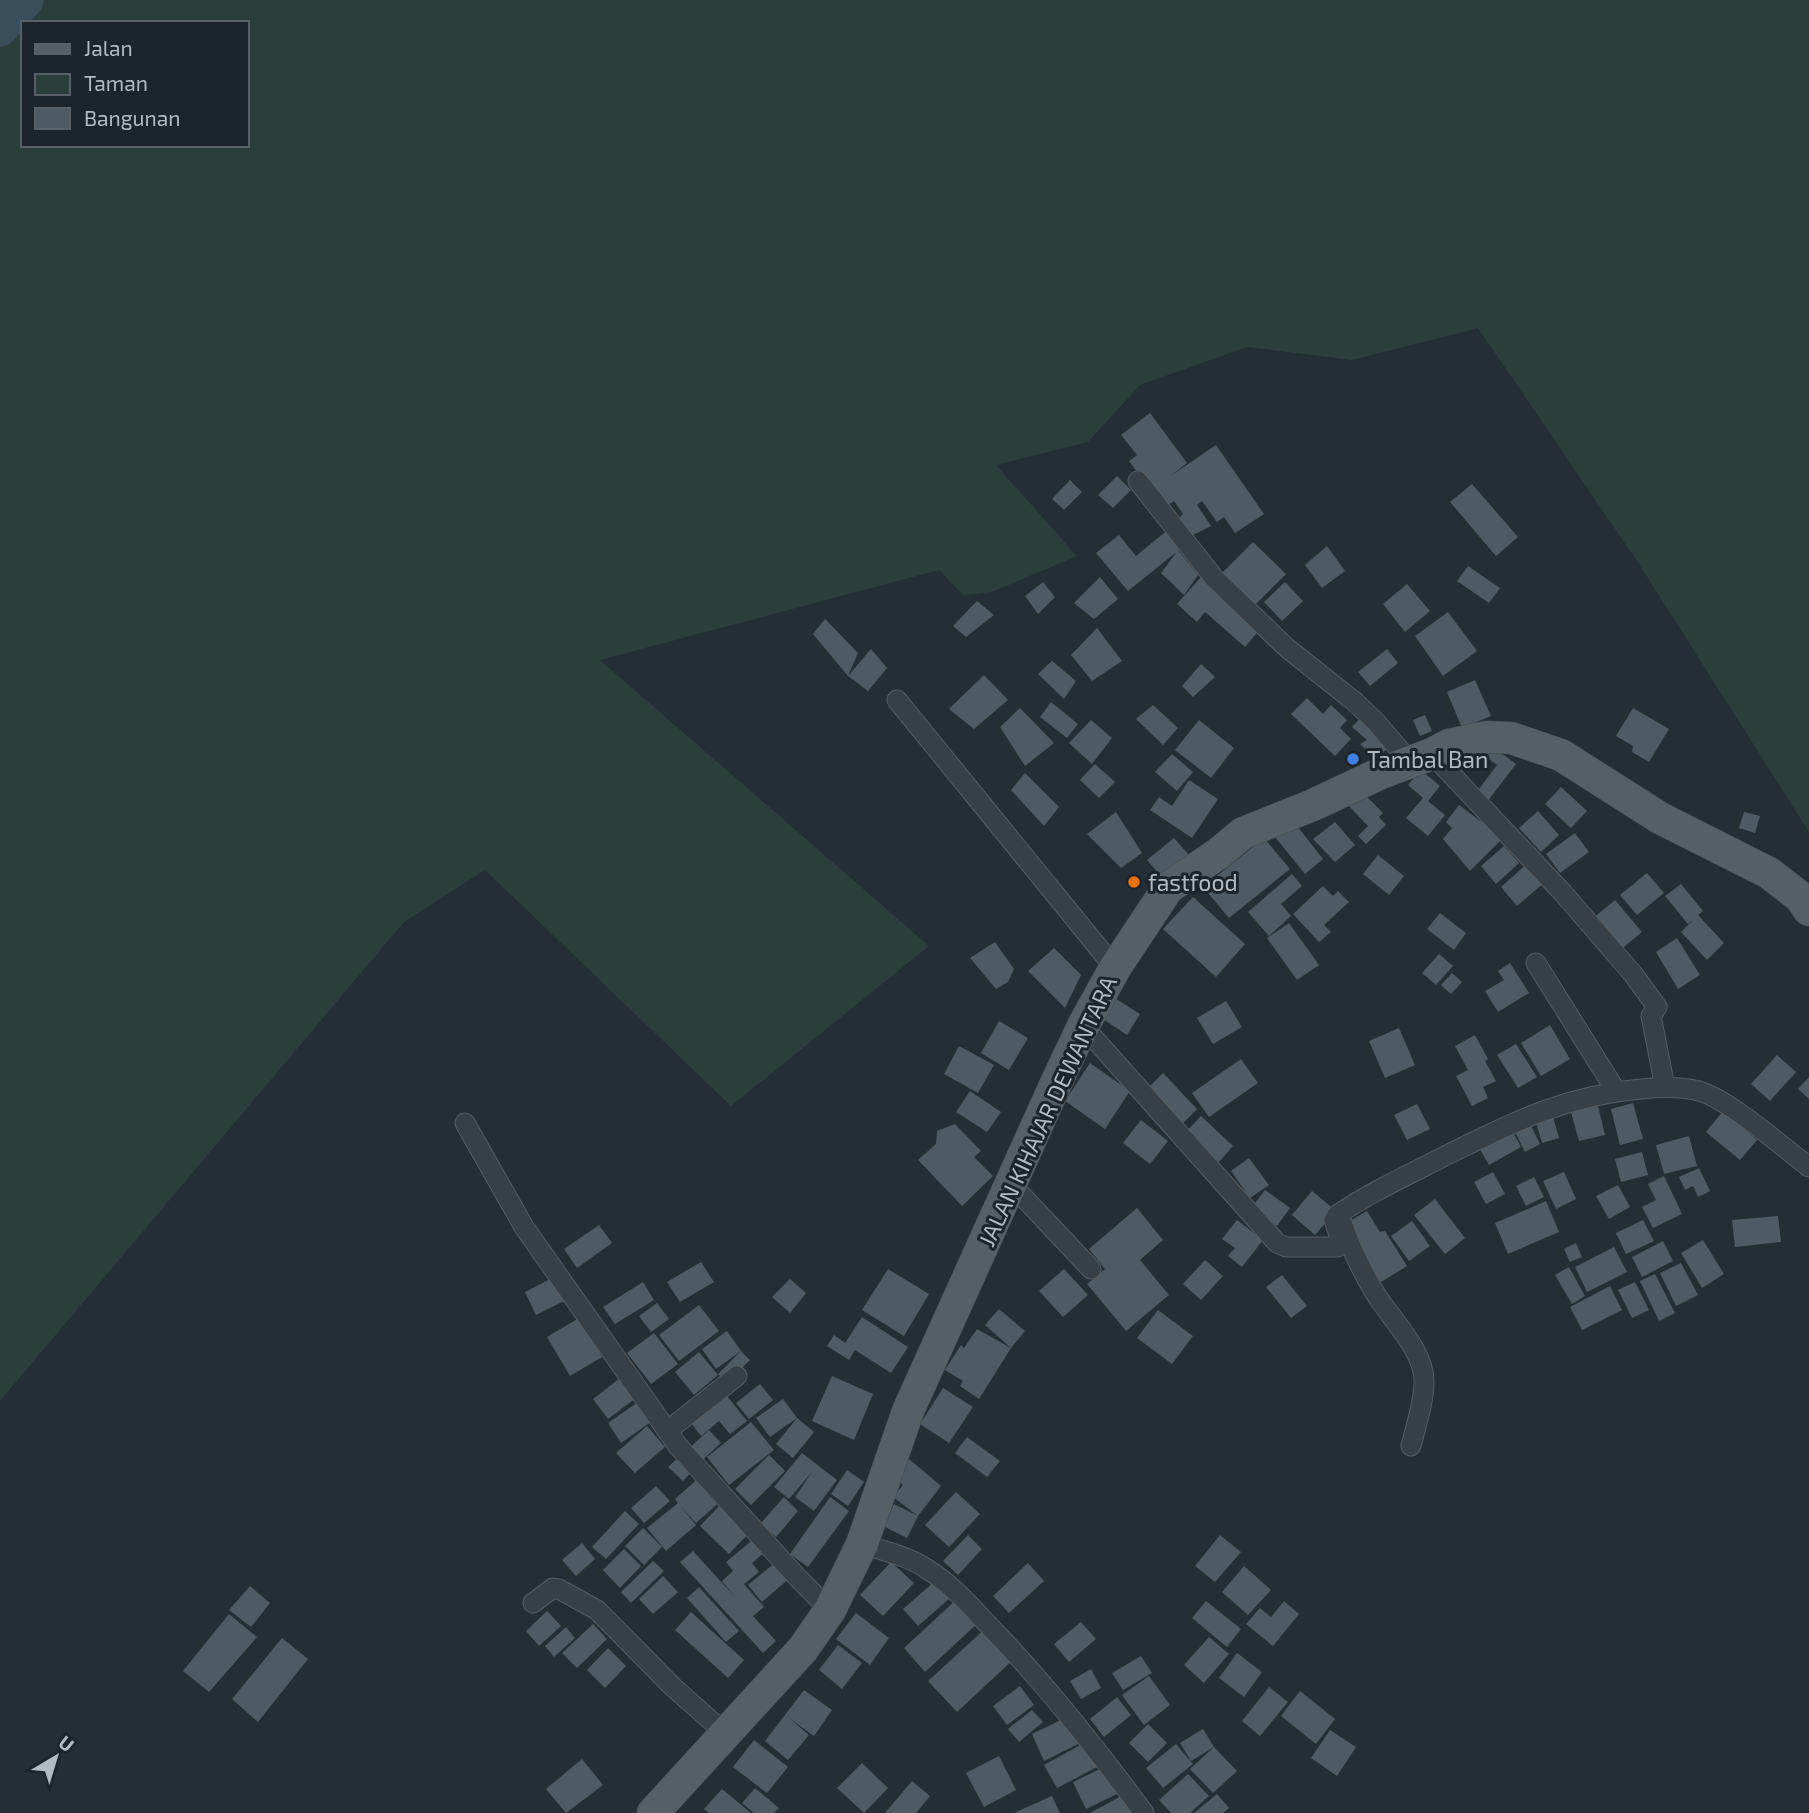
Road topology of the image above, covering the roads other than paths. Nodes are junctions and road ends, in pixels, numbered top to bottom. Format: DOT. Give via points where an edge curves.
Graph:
graph roads {
  1 [pos="1138,481"];
  2 [pos="897,700"];
  3 [pos="1421,758"];
  4 [pos="1809,910"];
  5 [pos="1536,963"];
  6 [pos="1115,968"];
  7 [pos="1083,1026"];
  8 [pos="1665,1087"];
  9 [pos="1616,1091"];
  10 [pos="465,1123"];
  11 [pos="1809,1167"];
  12 [pos="1009,1182"];
  13 [pos="1348,1208"];
  14 [pos="1091,1269"];
  15 [pos="737,1376"];
  16 [pos="667,1431"];
  17 [pos="1411,1446"];
  18 [pos="862,1544"];
  19 [pos="533,1603"];
  20 [pos="830,1610"];
  21 [pos="726,1734"];
  22 [pos="653,1813"];
  23 [pos="1144,1813"];
  1 -- 3 [label="street" via="1214,578 1287,648"];
  2 -- 6 [label="street"];
  3 -- 4 [label="main road, JALAN KIHAJAR DEWANTARA" via="1449,745 1487,737 1511,738 1561,755 1660,818 1769,873"];
  3 -- 6 [label="main road, JALAN KIHAJAR DEWANTARA" via="1243,833 1168,888"];
  3 -- 8 [label="street" via="1563,893 1641,983 1657,1007 1651,1017"];
  5 -- 9 [label="street"];
  6 -- 7 [label="main road, JALAN KIHAJAR DEWANTARA"];
  7 -- 12 [label="main road, JALAN KIHAJAR DEWANTARA"];
  7 -- 13 [label="street" via="1281,1246 1337,1247 1340,1241 1334,1220"];
  8 -- 9 [label="street"];
  8 -- 11 [label="street" via="1702,1092 1720,1100"];
  9 -- 13 [label="street" via="1531,1114"];
  10 -- 16 [label="street" via="524,1227"];
  12 -- 14 [label="street"];
  12 -- 18 [label="main road, JALAN KIHAJAR DEWANTARA" via="908,1411"];
  13 -- 17 [label="street" via="1343,1225 1350,1247 1422,1367 1421,1408"];
  15 -- 16 [label="street"];
  16 -- 20 [label="street"];
  18 -- 20 [label="main road, JALAN KIHAJAR DEWANTARA"];
  18 -- 23 [label="street" via="904,1557 952,1588 1071,1716"];
  19 -- 21 [label="street" via="553,1588 597,1610"];
  20 -- 21 [label="main road, JALAN KIHAJAR DEWANTARA" via="803,1649"];
  21 -- 22 [label="main road, JALAN KIHAJAR DEWANTARA"];
}
